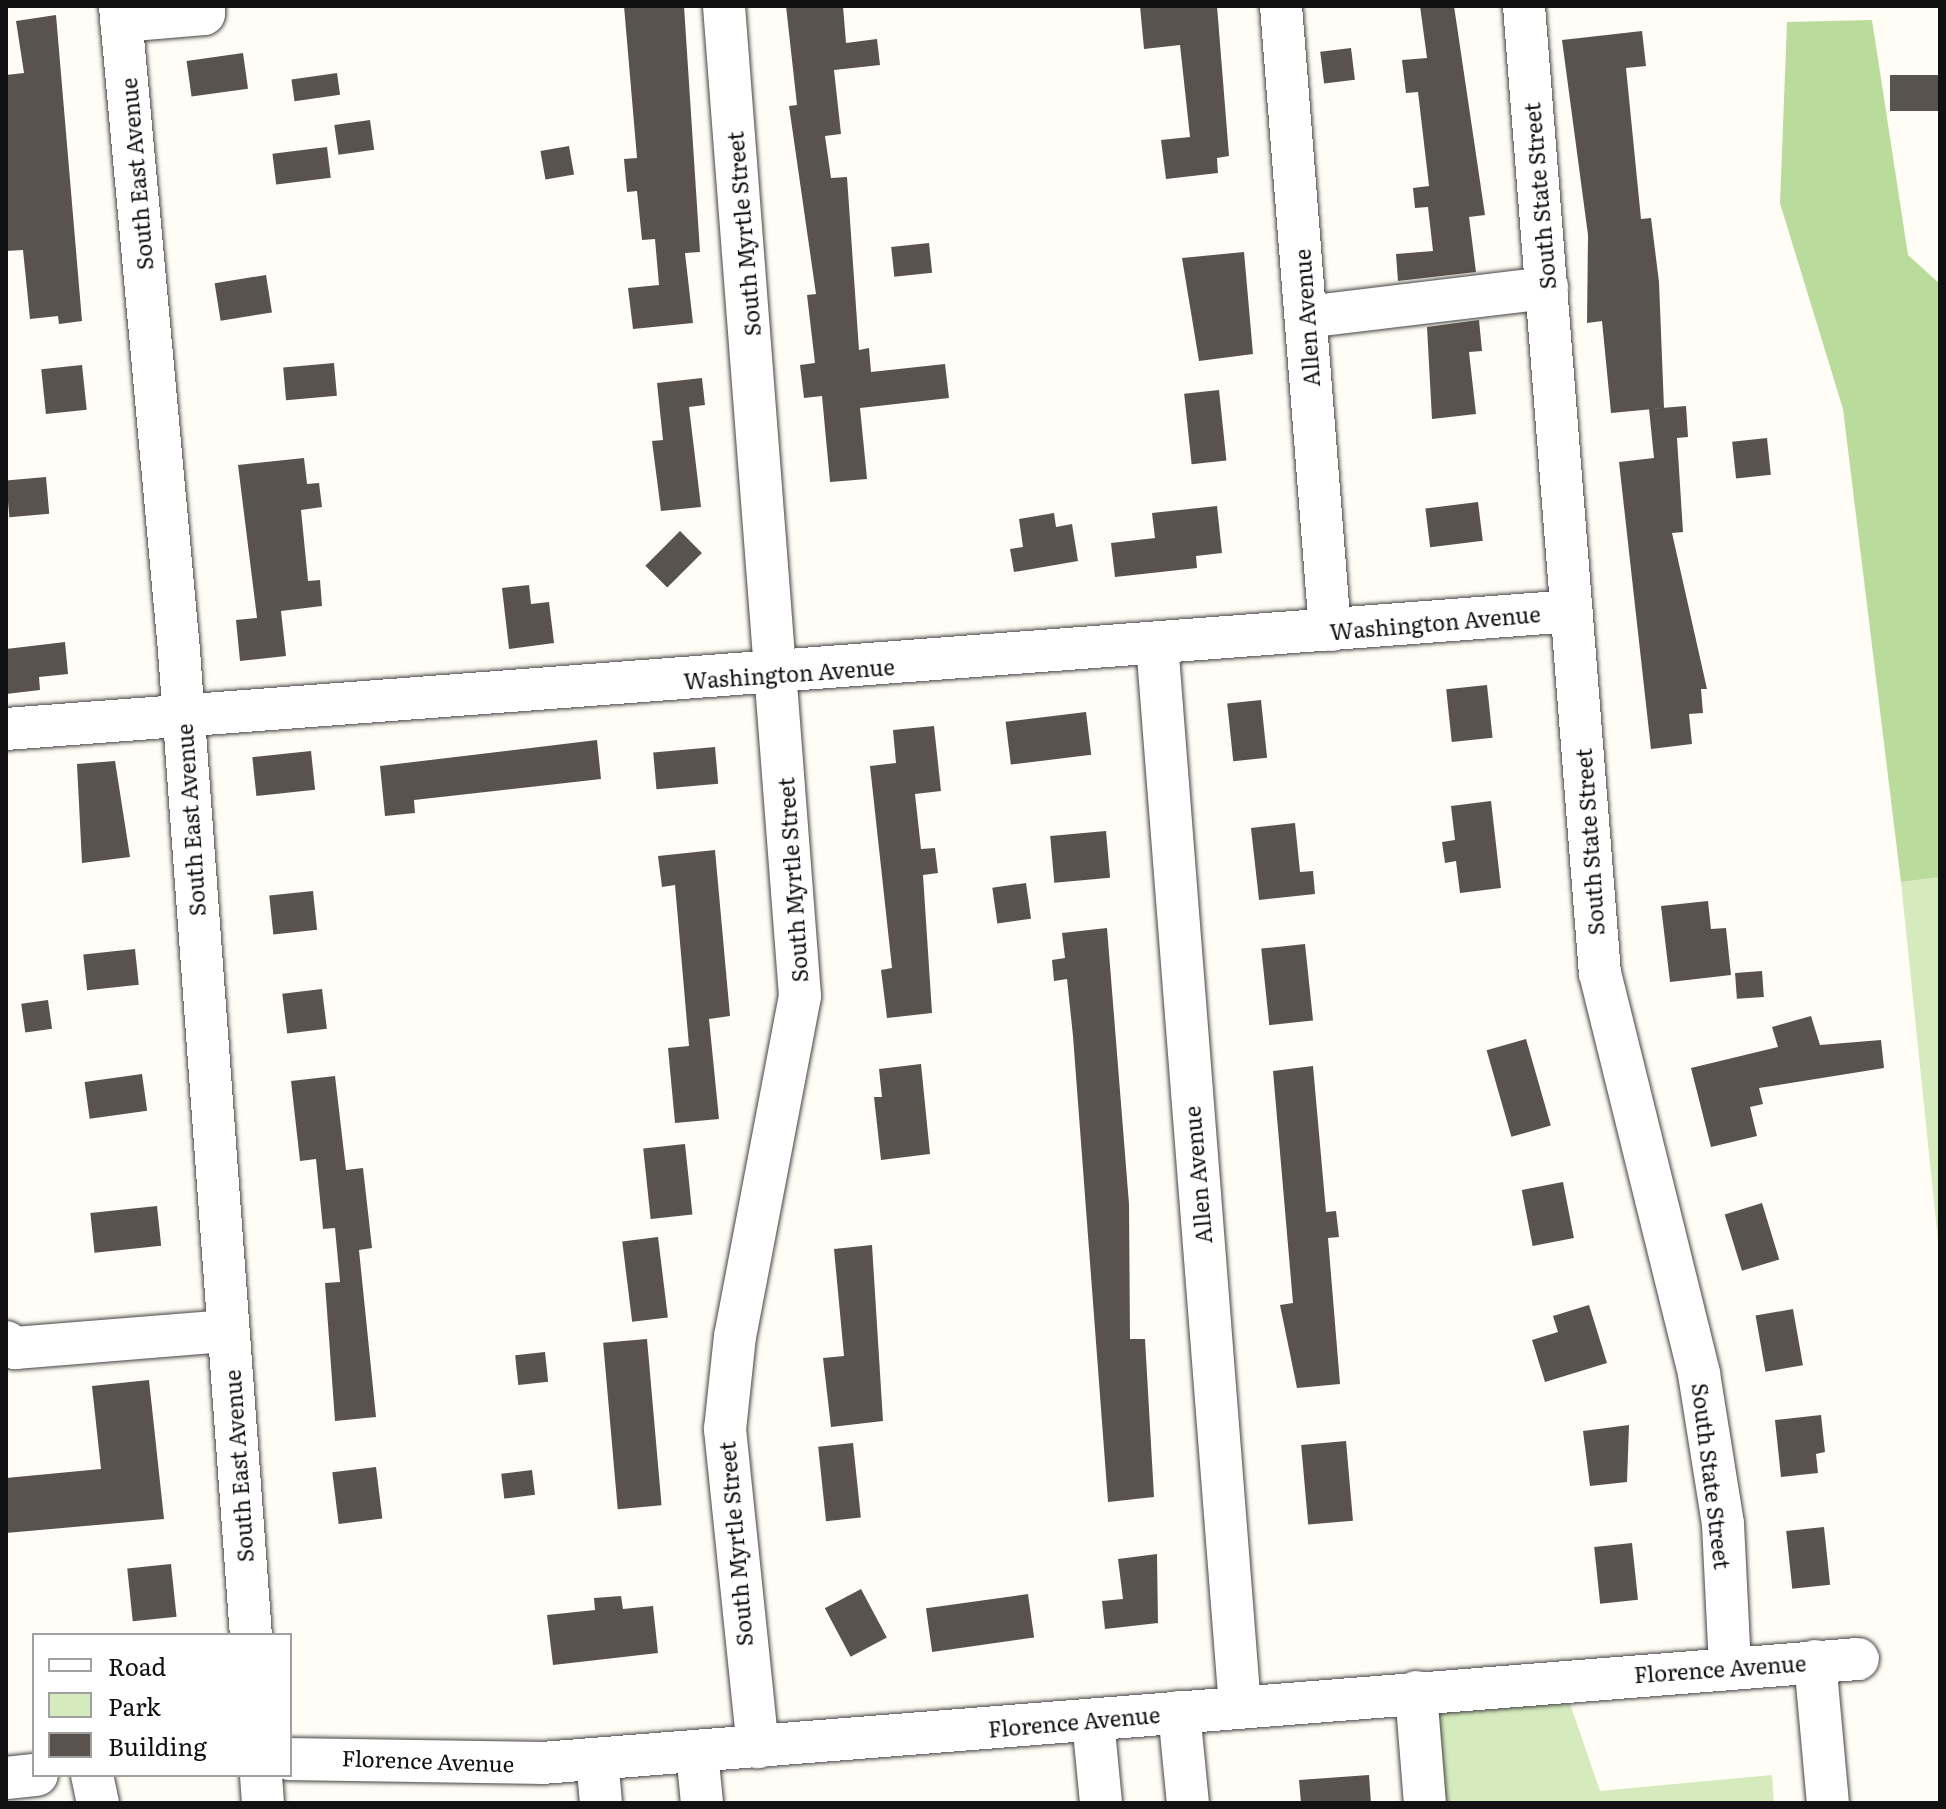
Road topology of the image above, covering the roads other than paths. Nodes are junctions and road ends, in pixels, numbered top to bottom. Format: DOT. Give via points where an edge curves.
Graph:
graph roads {
  1 [pos="204,6"];
  2 [pos="724,6"];
  3 [pos="1281,6"];
  4 [pos="1524,6"];
  5 [pos="120,13"];
  6 [pos="1547,288"];
  7 [pos="1306,317"];
  8 [pos="1572,611"];
  9 [pos="1330,630"];
  10 [pos="1157,643"];
  11 [pos="777,675"];
  12 [pos="183,716"];
  13 [pos="6,729"];
  14 [pos="227,1331"];
  15 [pos="9,1353"];
  16 [pos="251,1633"];
  17 [pos="1858,1659"];
  18 [pos="1815,1661"];
  19 [pos="1730,1666"];
  20 [pos="1416,1692"];
  21 [pos="1240,1707"];
  22 [pos="1179,1712"];
  23 [pos="1093,1720"];
  24 [pos="758,1747"];
  25 [pos="697,1752"];
  26 [pos="292,1759"];
  27 [pos="597,1759"];
  28 [pos="32,1775"];
  29 [pos="92,1777"];
  30 [pos="261,1777"];
  31 [pos="6,1778"];
  32 [pos="98,1803"];
  33 [pos="263,1803"];
  34 [pos="601,1803"];
  35 [pos="702,1803"];
  36 [pos="1101,1803"];
  37 [pos="1188,1803"];
  38 [pos="1425,1803"];
  39 [pos="1828,1803"];
  1 -- 5 [label="street" via="204,14"];
  2 -- 11 [label="street, South Myrtle Street"];
  3 -- 7 [label="street, Allen Avenue"];
  4 -- 6 [label="street, South State Street"];
  5 -- 12 [label="street, South East Avenue"];
  6 -- 7 [label="street"];
  6 -- 8 [label="street, South State Street"];
  7 -- 9 [label="street, Allen Avenue"];
  8 -- 9 [label="street, Washington Avenue"];
  8 -- 19 [label="street, South State Street" via="1600,973 1699,1374 1723,1524"];
  9 -- 10 [label="street, Washington Avenue"];
  10 -- 11 [label="street, Washington Avenue"];
  10 -- 21 [label="street, Allen Avenue"];
  11 -- 12 [label="street, Washington Avenue"];
  11 -- 24 [label="street, South Myrtle Street" via="799,1033 735,1336 725,1429"];
  12 -- 13 [label="street, Washington Avenue"];
  12 -- 14 [label="street, South East Avenue"];
  14 -- 15 [label="street"];
  14 -- 16 [label="street, South East Avenue"];
  17 -- 18 [label="street, Florence Avenue"];
  18 -- 19 [label="street, Florence Avenue"];
  18 -- 39 [label="street"];
  19 -- 20 [label="street, Florence Avenue"];
  20 -- 21 [label="street, Florence Avenue"];
  20 -- 38 [label="street"];
  21 -- 22 [label="street, Florence Avenue"];
  22 -- 23 [label="street, Florence Avenue"];
  22 -- 37 [label="street"];
  23 -- 24 [label="street, Florence Avenue"];
  23 -- 36 [label="street"];
  24 -- 25 [label="street, Florence Avenue"];
  25 -- 27 [label="street, Florence Avenue"];
  25 -- 35 [label="street"];
  26 -- 27 [label="street, Florence Avenue"];
  27 -- 34 [label="street"];
  28 -- 31 [label="street"];
  29 -- 32 [label="street"];
  30 -- 33 [label="street"];
}
